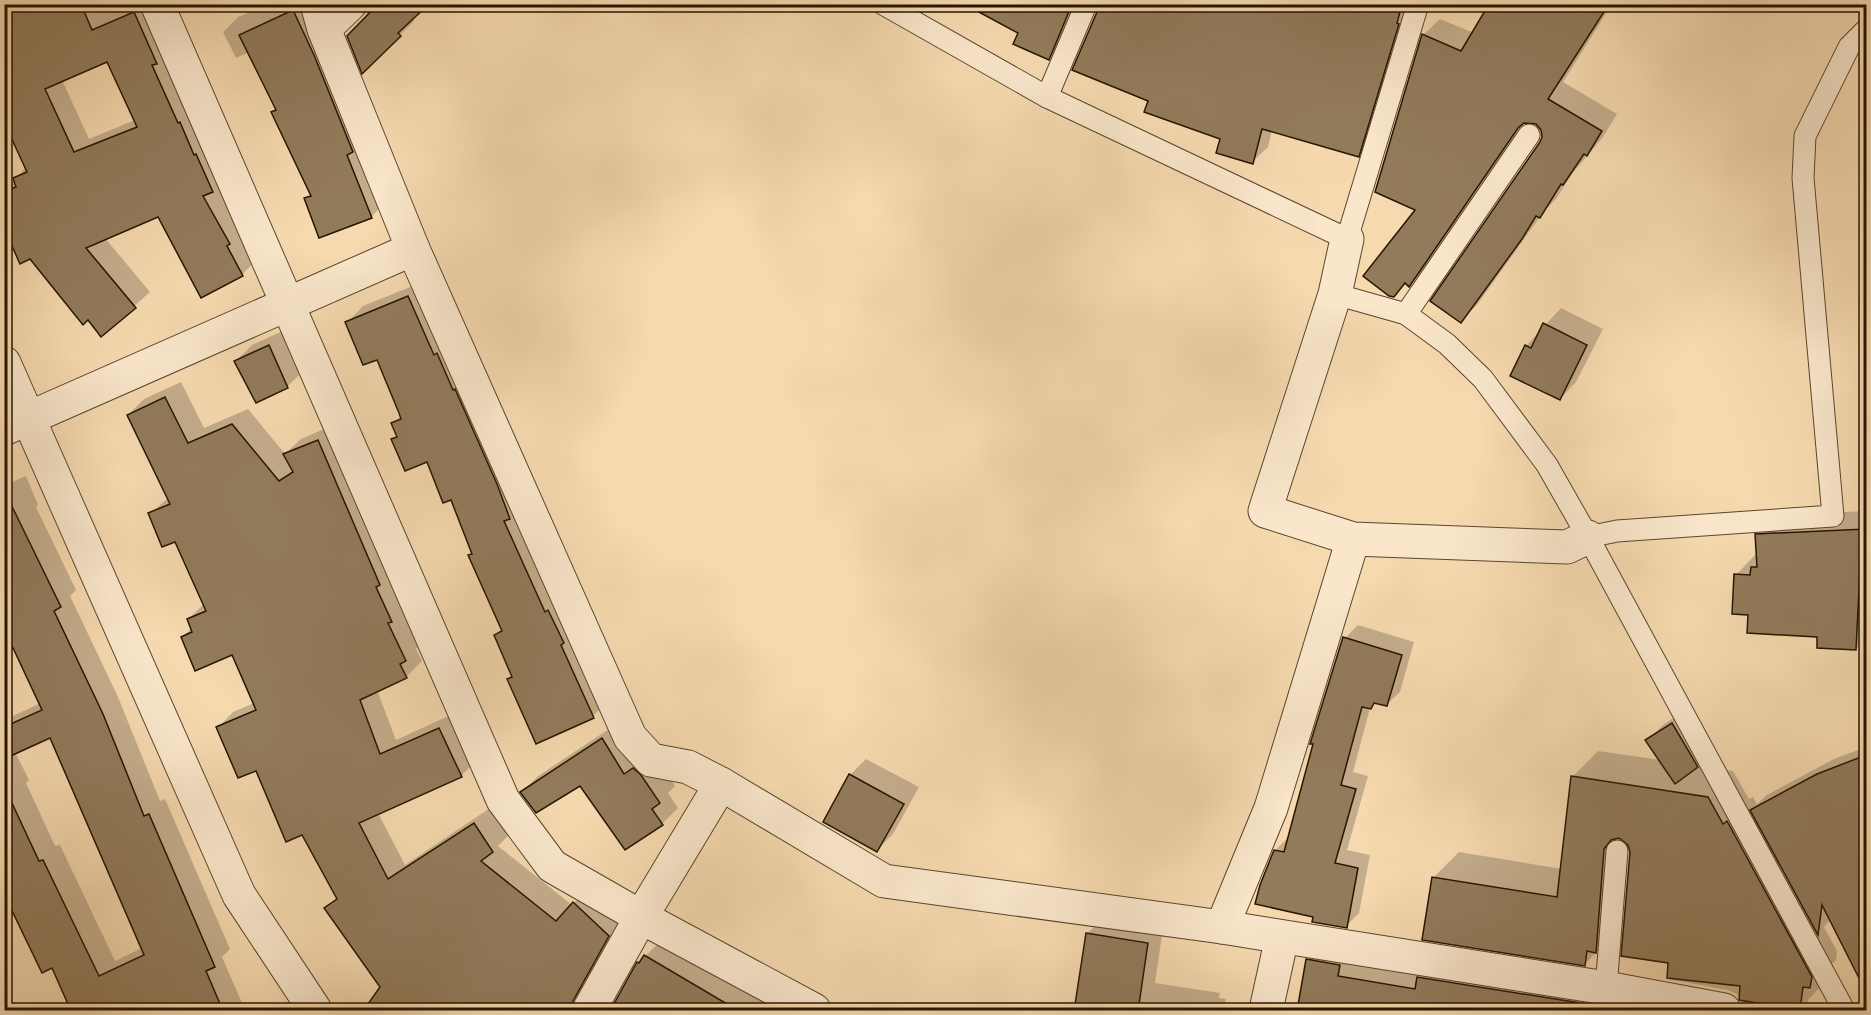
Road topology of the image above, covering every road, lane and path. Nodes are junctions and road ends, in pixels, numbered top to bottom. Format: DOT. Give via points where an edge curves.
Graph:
graph roads {
  1 [pos="157,4"];
  2 [pos="350,4"];
  3 [pos="883,4"];
  4 [pos="1418,4"];
  5 [pos="1085,7"];
  6 [pos="320,17"];
  7 [pos="1866,30"];
  8 [pos="1047,97"];
  9 [pos="1529,135"];
  10 [pos="1347,238"];
  11 [pos="413,249"];
  12 [pos="1335,294"];
  13 [pos="288,305"];
  14 [pos="1406,315"];
  15 [pos="4,363"];
  16 [pos="17,424"];
  17 [pos="1588,537"];
  18 [pos="1353,539"];
  19 [pos="721,783"];
  20 [pos="1617,851"];
  21 [pos="640,917"];
  22 [pos="1222,927"];
  23 [pos="1282,937"];
  24 [pos="1606,988"];
  25 [pos="315,1011"];
  26 [pos="589,1011"];
  27 [pos="814,1011"];
  28 [pos="1266,1011"];
  29 [pos="1724,1011"];
  30 [pos="1844,1011"];
  1 -- 13 [label="street"];
  2 -- 6 [label="street"];
  3 -- 8 [label="lane"];
  4 -- 10 [label="lane"];
  5 -- 8 [label="lane"];
  6 -- 11 [label="street"];
  7 -- 17 [label="lane" via="1849,47 1805,136 1803,178 1833,516 1617,531"];
  8 -- 10 [label="lane"];
  9 -- 14 [label="lane"];
  10 -- 12 [label="street"];
  11 -- 13 [label="street"];
  11 -- 19 [label="street" via="630,737 651,760 688,767"];
  12 -- 14 [label="lane"];
  12 -- 18 [label="street" via="1265,510"];
  13 -- 16 [label="street"];
  13 -- 21 [label="street" via="503,800 552,866"];
  14 -- 17 [label="lane" via="1447,344 1483,380 1547,465"];
  15 -- 16 [label="street"];
  16 -- 25 [label="street" via="239,895"];
  17 -- 18 [label="street" via="1567,547"];
  17 -- 30 [label="lane"];
  18 -- 22 [label="street" via="1271,808"];
  19 -- 21 [label="street"];
  19 -- 22 [label="street" via="884,880"];
  20 -- 24 [label="lane"];
  21 -- 26 [label="street"];
  21 -- 27 [label="street"];
  22 -- 23 [label="street"];
  23 -- 24 [label="street"];
  23 -- 28 [label="street"];
  24 -- 29 [label="street"];
}
